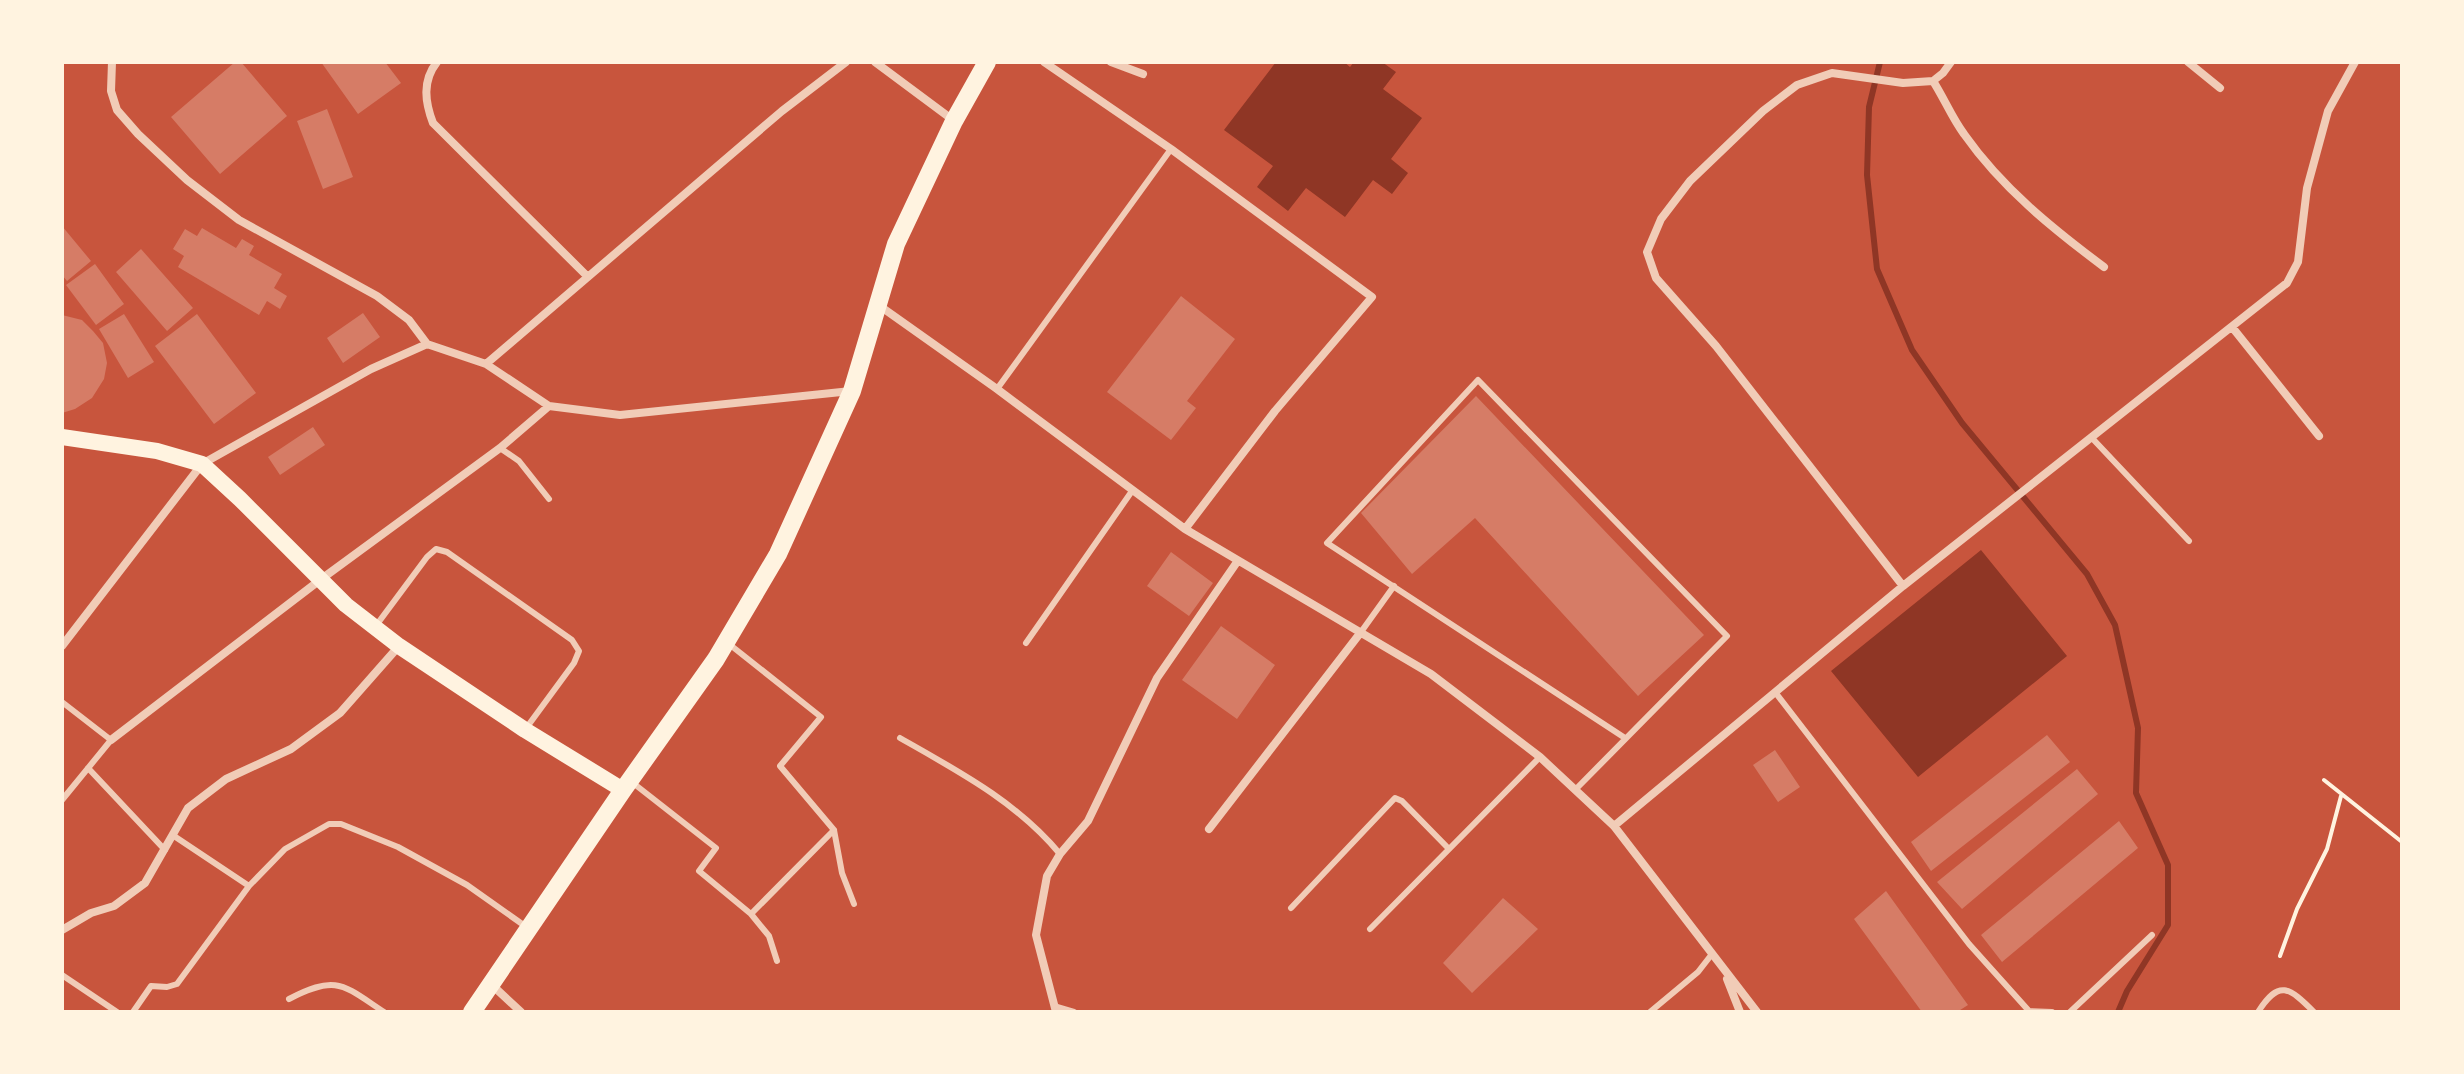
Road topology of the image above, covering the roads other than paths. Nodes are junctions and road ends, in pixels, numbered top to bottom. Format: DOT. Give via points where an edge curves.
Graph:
graph roads {
  1 [pos="112,62"];
  2 [pos="437,62"];
  3 [pos="846,62"];
  4 [pos="875,62"];
  5 [pos="987,62"];
  6 [pos="1044,62"];
  7 [pos="1111,62"];
  8 [pos="1951,62"];
  9 [pos="2188,62"];
  10 [pos="2355,62"];
  11 [pos="1143,74"];
  12 [pos="1933,81"];
  13 [pos="2220,88"];
  14 [pos="954,121"];
  15 [pos="1171,149"];
  16 [pos="2104,267"];
  17 [pos="588,277"];
  18 [pos="877,304"];
  19 [pos="2232,327"];
  20 [pos="427,344"];
  21 [pos="486,364"];
  22 [pos="997,389"];
  23 [pos="852,391"];
  24 [pos="549,406"];
  25 [pos="2319,436"];
  26 [pos="62,437"];
  27 [pos="2091,437"];
  28 [pos="500,448"];
  29 [pos="202,464"];
  30 [pos="1132,491"];
  31 [pos="549,499"];
  32 [pos="1185,529"];
  33 [pos="2189,541"];
  34 [pos="1237,562"];
  35 [pos="320,580"];
  36 [pos="1394,586"];
  37 [pos="1903,586"];
  38 [pos="375,627"];
  39 [pos="1361,632"];
  40 [pos="727,642"];
  41 [pos="1026,643"];
  42 [pos="62,646"];
  43 [pos="399,646"];
  44 [pos="1775,692"];
  45 [pos="62,702"];
  46 [pos="525,730"];
  47 [pos="900,738"];
  48 [pos="1625,738"];
  49 [pos="111,740"];
  50 [pos="1540,757"];
  51 [pos="88,768"];
  52 [pos="626,785"];
  53 [pos="1575,790"];
  54 [pos="62,800"];
  55 [pos="1614,826"];
  56 [pos="1209,829"];
  57 [pos="834,830"];
  58 [pos="174,836"];
  59 [pos="1449,849"];
  60 [pos="165,850"];
  61 [pos="1060,854"];
  62 [pos="249,886"];
  63 [pos="854,904"];
  64 [pos="1291,908"];
  65 [pos="751,914"];
  66 [pos="528,928"];
  67 [pos="1370,929"];
  68 [pos="62,930"];
  69 [pos="2152,935"];
  70 [pos="1712,954"];
  71 [pos="777,961"];
  72 [pos="1723,968"];
  73 [pos="62,975"];
  74 [pos="491,984"];
  75 [pos="289,999"];
  76 [pos="1057,1010"];
  77 [pos="117,1012"];
  78 [pos="133,1012"];
  79 [pos="384,1012"];
  80 [pos="472,1012"];
  81 [pos="521,1012"];
  82 [pos="1074,1012"];
  83 [pos="1650,1012"];
  84 [pos="1740,1012"];
  85 [pos="1757,1012"];
  86 [pos="2052,1012"];
  87 [pos="2070,1012"];
  88 [pos="2258,1012"];
  89 [pos="2314,1012"];
  1 -- 20 [label="street" via="117,110 187,180 239,220 377,296 409,320"];
  2 -- 17 [label="street" via="426,87 433,123"];
  3 -- 17 [label="street"];
  4 -- 14 [label="street"];
  5 -- 14 [label="main road"];
  6 -- 15 [label="street"];
  7 -- 11 [label="street"];
  8 -- 12 [label="street"];
  9 -- 13 [label="street"];
  10 -- 19 [label="street" via="2328,111 2307,188 2298,262 2287,283"];
  12 -- 16 [label="street" via="1991,168 2041,220"];
  12 -- 37 [label="street" via="1903,83 1832,73 1797,85 1690,181 1661,219 1647,252 1656,278 1716,346"];
  14 -- 18 [label="main road" via="896,244"];
  15 -- 22 [label="lane"];
  15 -- 32 [label="street" via="1372,297"];
  17 -- 21 [label="street"];
  18 -- 22 [label="street"];
  18 -- 23 [label="main road"];
  19 -- 25 [label="street"];
  19 -- 27 [label="street"];
  20 -- 21 [label="street"];
  20 -- 29 [label="street" via="371,369"];
  21 -- 24 [label="street"];
  22 -- 30 [label="street"];
  23 -- 24 [label="street" via="620,415"];
  23 -- 40 [label="main road" via="778,554"];
  24 -- 28 [label="street"];
  26 -- 29 [label="main road" via="157,451"];
  27 -- 33 [label="lane"];
  27 -- 37 [label="street"];
  28 -- 31 [label="lane" via="519,461"];
  28 -- 35 [label="street"];
  29 -- 35 [label="main road"];
  29 -- 42 [label="street"];
  30 -- 32 [label="street"];
  30 -- 41 [label="lane"];
  32 -- 34 [label="street"];
  34 -- 39 [label="street"];
  34 -- 61 [label="street" via="1157,678 1088,821"];
  35 -- 38 [label="main road"];
  35 -- 49 [label="street"];
  36 -- 39 [label="lane"];
  36 -- 48 [label="lane"];
  36 -- 48 [label="lane" via="1327,543 1478,380 1727,636"];
  37 -- 44 [label="street"];
  38 -- 43 [label="main road"];
  38 -- 46 [label="lane" via="427,557 436,549 447,552 572,640 579,651"];
  39 -- 50 [label="street" via="1431,674"];
  39 -- 56 [label="street"];
  40 -- 52 [label="main road"];
  40 -- 57 [label="lane" via="821,717 780,766"];
  43 -- 46 [label="main road"];
  43 -- 58 [label="street" via="340,713 291,749 226,779 188,808"];
  44 -- 55 [label="street"];
  44 -- 86 [label="lane" via="1979,955 2029,1011"];
  45 -- 49 [label="lane"];
  46 -- 52 [label="main road"];
  47 -- 61 [label="lane" via="980,783 1040,830"];
  48 -- 53 [label="lane"];
  49 -- 51 [label="lane"];
  50 -- 53 [label="street"];
  50 -- 59 [label="lane"];
  51 -- 54 [label="lane"];
  51 -- 60 [label="lane"];
  52 -- 65 [label="lane" via="716,848 699,871"];
  52 -- 66 [label="main road"];
  53 -- 55 [label="street"];
  55 -- 70 [label="street"];
  57 -- 63 [label="lane"];
  57 -- 65 [label="lane"];
  58 -- 60 [label="street"];
  58 -- 62 [label="lane"];
  59 -- 64 [label="lane" via="1395,798"];
  59 -- 67 [label="lane"];
  60 -- 68 [label="street" via="145,883 114,906"];
  61 -- 76 [label="street" via="1047,876 1036,935"];
  62 -- 66 [label="lane" via="285,849 329,824 341,824 398,847 467,885"];
  62 -- 78 [label="lane" via="177,984 151,986"];
  65 -- 71 [label="lane" via="769,936"];
  66 -- 74 [label="main road"];
  69 -- 87 [label="lane"];
  70 -- 72 [label="street"];
  70 -- 83 [label="lane"];
  72 -- 84 [label="street"];
  72 -- 85 [label="street"];
  73 -- 77 [label="lane"];
  74 -- 80 [label="main road"];
  74 -- 81 [label="street"];
  75 -- 79 [label="lane" via="315,986 342,984"];
  76 -- 82 [label="lane"];
  88 -- 89 [label="lane" via="2270,993 2281,989 2297,995"];
}
